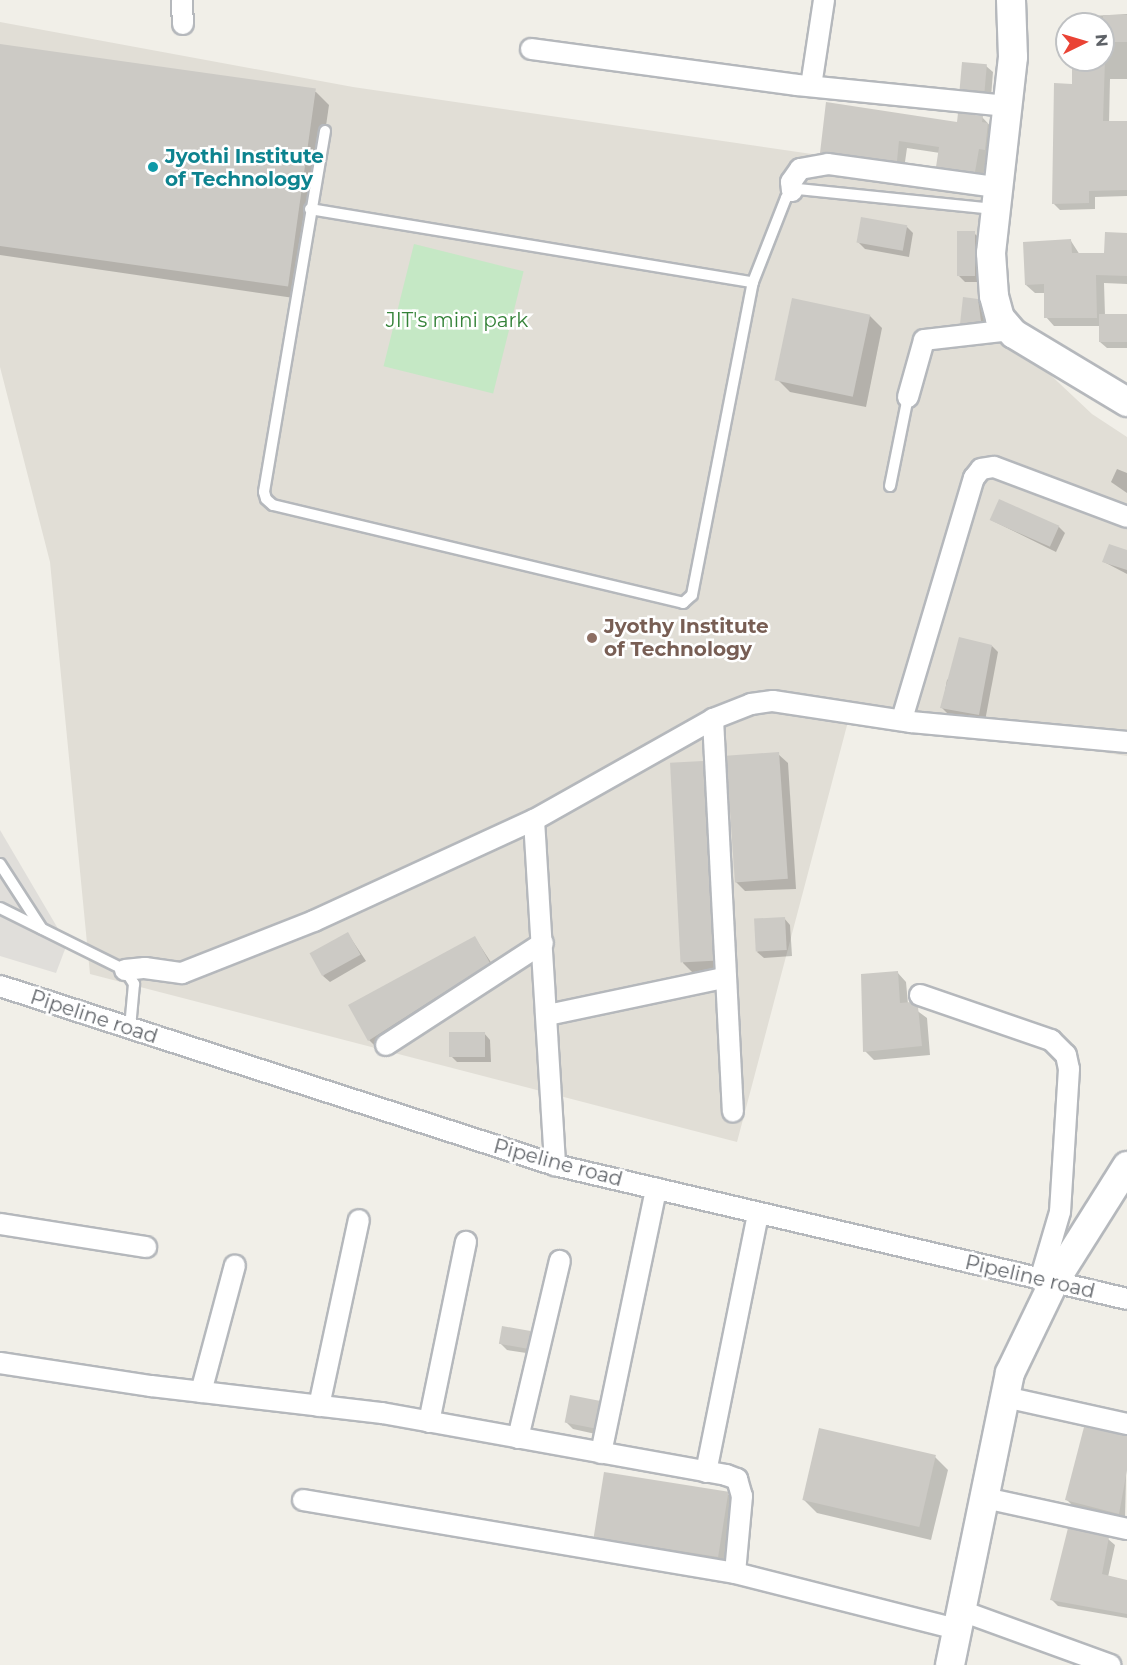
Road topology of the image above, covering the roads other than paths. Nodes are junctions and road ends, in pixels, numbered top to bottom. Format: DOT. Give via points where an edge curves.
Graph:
graph roads {
  1 [pos="182,0"];
  2 [pos="824,0"];
  3 [pos="1011,0"];
  4 [pos="183,24"];
  5 [pos="531,49"];
  6 [pos="811,86"];
  7 [pos="1007,106"];
  8 [pos="325,131"];
  9 [pos="792,191"];
  10 [pos="996,198"];
  11 [pos="310,209"];
  12 [pos="753,282"];
  13 [pos="1011,330"];
  14 [pos="1125,393"];
  15 [pos="908,397"];
  16 [pos="890,486"];
  17 [pos="1127,517"];
  18 [pos="713,719"];
  19 [pos="902,719"];
  20 [pos="1127,742"];
  21 [pos="534,820"];
  22 [pos="0,864"];
  23 [pos="0,908"];
  24 [pos="43,930"];
  25 [pos="543,943"];
  26 [pos="125,970"];
  27 [pos="724,978"];
  28 [pos="0,986"];
  29 [pos="920,995"];
  30 [pos="548,1015"];
  31 [pos="130,1028"];
  32 [pos="386,1044"];
  33 [pos="733,1111"];
  34 [pos="555,1165"];
  35 [pos="1127,1166"];
  36 [pos="656,1189"];
  37 [pos="758,1213"];
  38 [pos="359,1220"];
  39 [pos="0,1224"];
  40 [pos="466,1242"];
  41 [pos="146,1247"];
  42 [pos="560,1261"];
  43 [pos="235,1265"];
  44 [pos="1047,1281"];
  45 [pos="1127,1299"];
  46 [pos="0,1363"];
  47 [pos="201,1392"];
  48 [pos="1005,1397"];
  49 [pos="320,1406"];
  50 [pos="429,1422"];
  51 [pos="1127,1424"];
  52 [pos="519,1438"];
  53 [pos="601,1453"];
  54 [pos="706,1472"];
  55 [pos="985,1498"];
  56 [pos="303,1500"];
  57 [pos="1127,1529"];
  58 [pos="735,1573"];
  59 [pos="960,1620"];
  60 [pos="950,1665"];
  61 [pos="1110,1665"];
  1 -- 4 [label="street"];
  2 -- 6 [label="street"];
  3 -- 7 [label="street" via="1013,57"];
  5 -- 6 [label="street"];
  6 -- 7 [label="street"];
  7 -- 10 [label="street"];
  8 -- 11 [label="lane"];
  9 -- 10 [label="lane"];
  9 -- 10 [label="street" via="791,182 800,169 828,164"];
  9 -- 12 [label="lane"];
  10 -- 13 [label="street" via="991,253 994,296 1000,318"];
  11 -- 12 [label="lane"];
  11 -- 12 [label="lane" via="264,492 267,499 273,505 683,603 692,596"];
  13 -- 14 [label="street"];
  13 -- 15 [label="street" via="924,340"];
  15 -- 16 [label="lane"];
  17 -- 19 [label="street" via="994,467 981,469 974,478"];
  18 -- 19 [label="street" via="751,704 773,701"];
  18 -- 21 [label="street"];
  18 -- 27 [label="street"];
  19 -- 20 [label="street"];
  21 -- 25 [label="street"];
  21 -- 26 [label="street" via="314,921 182,973 146,968"];
  22 -- 24 [label="lane"];
  23 -- 24 [label="lane"];
  24 -- 26 [label="lane"];
  25 -- 30 [label="street"];
  25 -- 32 [label="street"];
  26 -- 31 [label="lane" via="134,984"];
  27 -- 30 [label="street"];
  27 -- 33 [label="street"];
  28 -- 31 [label="street, Pipeline road"];
  29 -- 44 [label="street" via="1051,1040 1066,1055 1069,1069 1060,1212"];
  30 -- 34 [label="street"];
  31 -- 34 [label="street, Pipeline road"];
  34 -- 36 [label="street, Pipeline road"];
  35 -- 44 [label="street"];
  36 -- 37 [label="street, Pipeline road"];
  36 -- 53 [label="street"];
  37 -- 44 [label="street, Pipeline road"];
  37 -- 54 [label="street"];
  38 -- 49 [label="street"];
  39 -- 41 [label="street"];
  40 -- 50 [label="street"];
  42 -- 52 [label="street"];
  43 -- 47 [label="street"];
  44 -- 45 [label="street, Pipeline road"];
  44 -- 48 [label="street" via="1010,1373"];
  46 -- 47 [label="street"];
  47 -- 49 [label="street"];
  48 -- 51 [label="street"];
  48 -- 55 [label="street"];
  49 -- 50 [label="street"];
  50 -- 52 [label="street"];
  52 -- 53 [label="street"];
  53 -- 54 [label="street"];
  54 -- 58 [label="street" via="737,1479 742,1496"];
  55 -- 57 [label="street"];
  55 -- 59 [label="street"];
  56 -- 58 [label="street"];
  58 -- 59 [label="street"];
  59 -- 60 [label="street"];
  59 -- 61 [label="street"];
}
